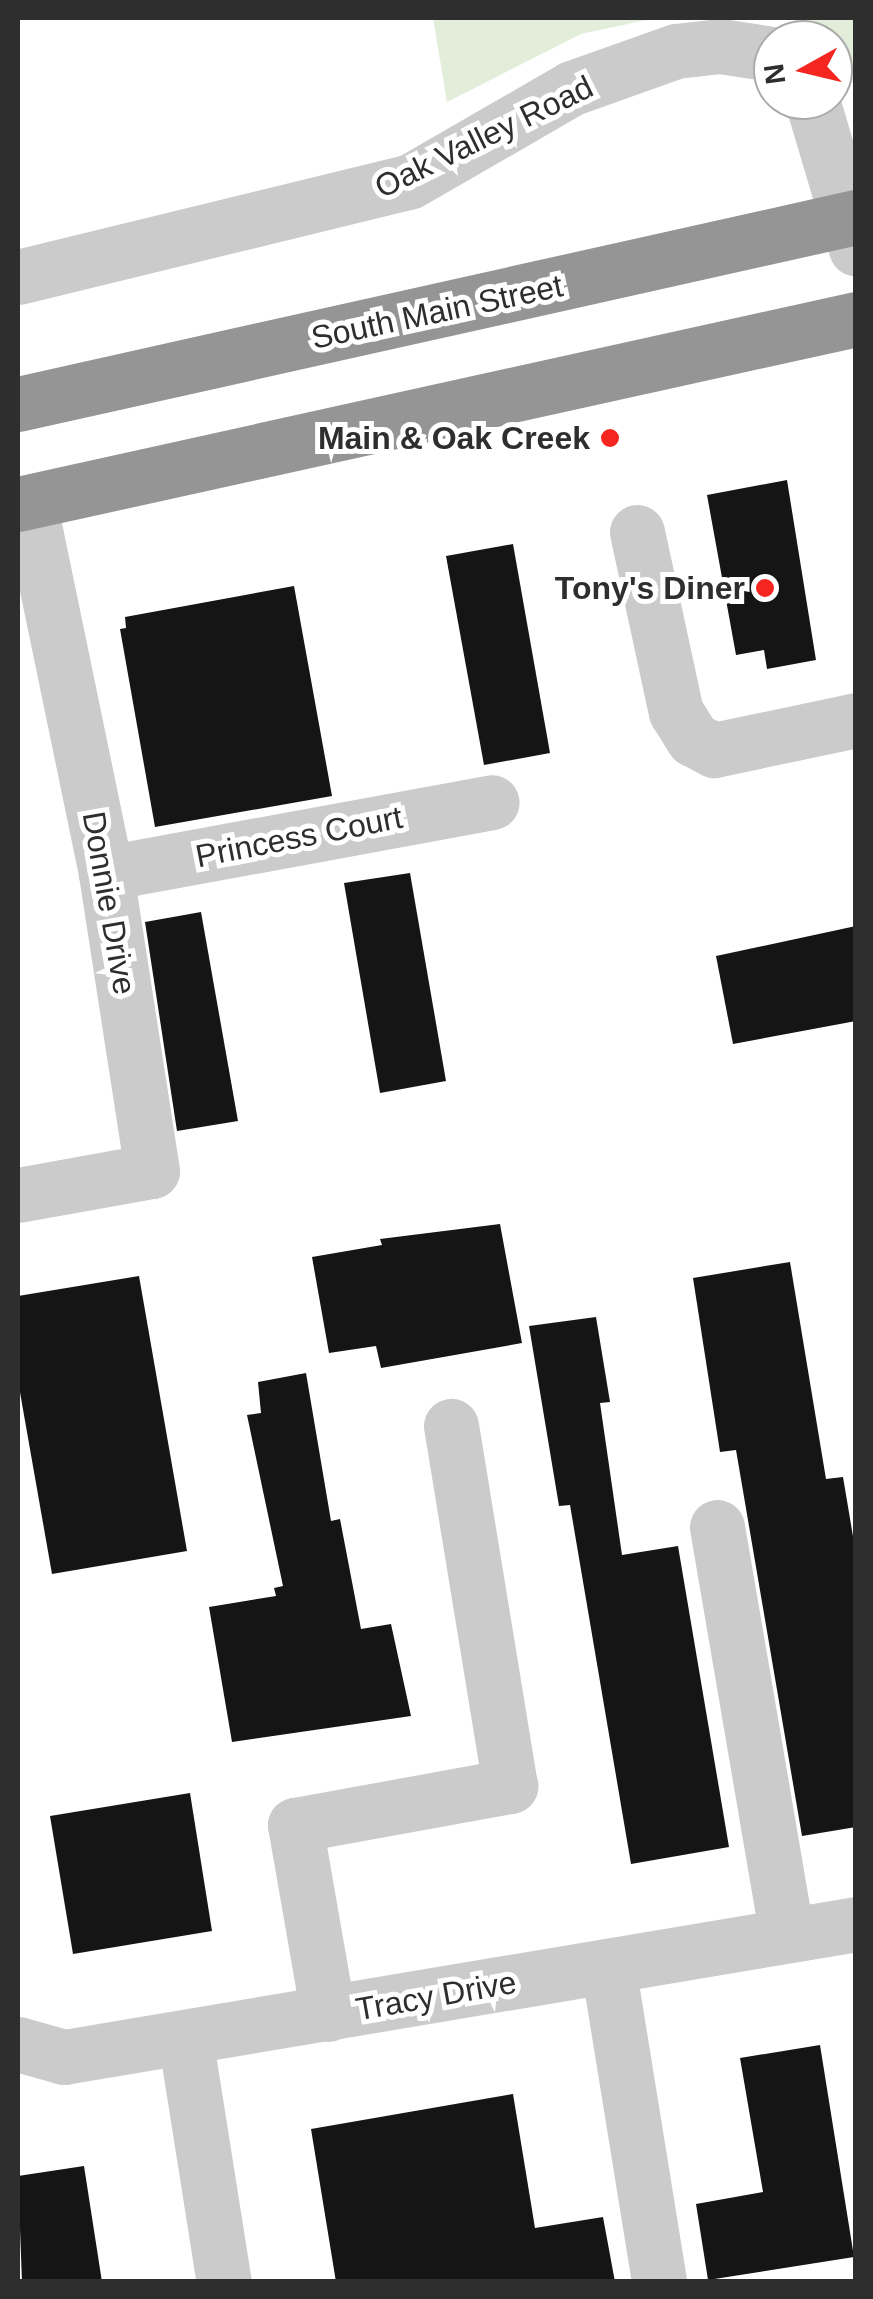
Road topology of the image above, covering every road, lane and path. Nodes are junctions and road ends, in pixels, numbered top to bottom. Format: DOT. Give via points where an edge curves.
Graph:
graph roads {
  1 [pos="753,51"];
  2 [pos="818,120"];
  3 [pos="853,228"];
  4 [pos="18,276"];
  5 [pos="856,319"];
  6 [pos="18,404"];
  7 [pos="23,503"];
  8 [pos="637,532"];
  9 [pos="856,720"];
  10 [pos="492,802"];
  11 [pos="106,873"];
  12 [pos="18,1195"];
  13 [pos="451,1426"];
  14 [pos="717,1527"];
  15 [pos="856,1924"];
  16 [pos="786,1935"];
  17 [pos="608,1966"];
  18 [pos="328,2014"];
  19 [pos="185,2037"];
  20 [pos="18,2044"];
  21 [pos="224,2282"];
  22 [pos="659,2282"];
  1 -- 4 [label="street, Oak Valley Road" via="720,46 676,52 572,88 409,182"];
  2 -- 3 [label="street"];
  3 -- 6 [label="highway, South Main Street"];
  5 -- 7 [label="highway"];
  7 -- 11 [label="street, Donnie Drive"];
  8 -- 9 [label="street" via="676,712 693,739 714,750"];
  10 -- 11 [label="street, Princess Court"];
  11 -- 12 [label="street, Donnie Drive" via="152,1171"];
  13 -- 18 [label="street" via="510,1786 295,1824"];
  14 -- 16 [label="street"];
  15 -- 16 [label="street, Tracy Drive"];
  16 -- 17 [label="street, Tracy Drive"];
  17 -- 18 [label="street, Tracy Drive"];
  17 -- 22 [label="street"];
  18 -- 19 [label="street, Tracy Drive"];
  19 -- 20 [label="street, Tracy Drive" via="64,2057"];
  19 -- 21 [label="street"];
}
